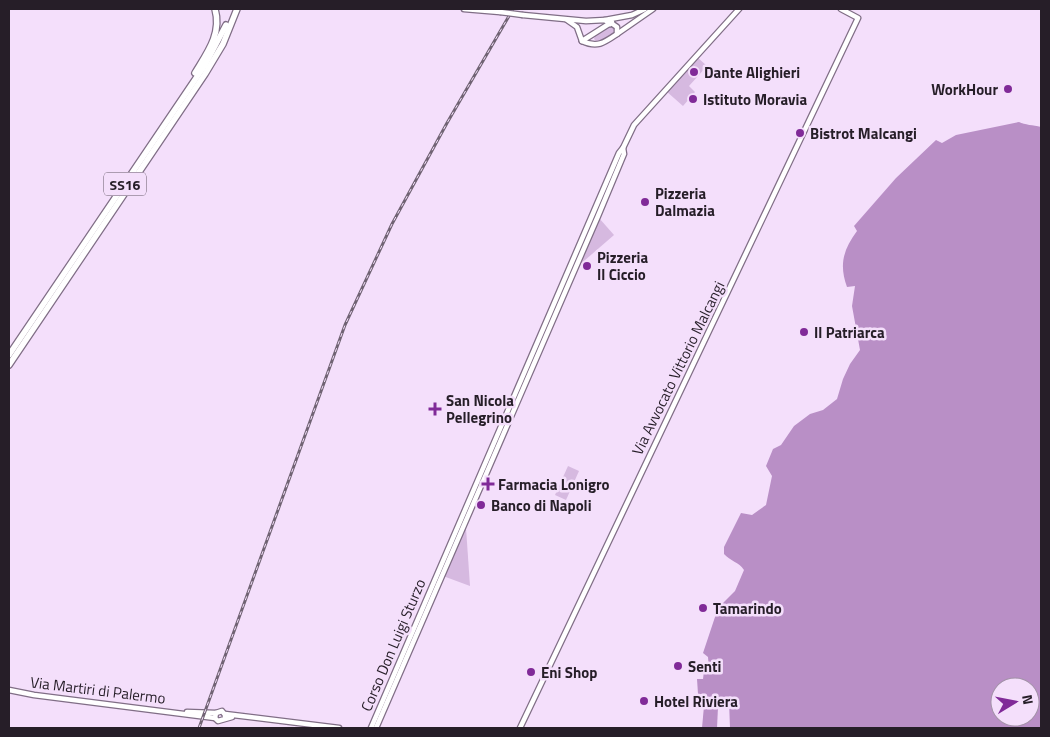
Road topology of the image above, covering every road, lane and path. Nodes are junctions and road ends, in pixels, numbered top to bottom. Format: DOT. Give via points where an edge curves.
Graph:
graph roads {
  1 [pos="215,9"];
  2 [pos="233,9"];
  3 [pos="237,9"];
  4 [pos="241,9"];
  5 [pos="464,9"];
  6 [pos="645,9"];
  7 [pos="653,9"];
  8 [pos="739,9"];
  9 [pos="841,9"];
  10 [pos="566,19"];
  11 [pos="609,22"];
  12 [pos="617,34"];
  13 [pos="592,35"];
  14 [pos="582,41"];
  15 [pos="223,44"];
  16 [pos="600,45"];
  17 [pos="181,100"];
  18 [pos="9,354"];
  19 [pos="9,365"];
  20 [pos="476,490"];
  21 [pos="9,690"];
  22 [pos="215,716"];
  23 [pos="225,716"];
  24 [pos="339,728"];
  25 [pos="372,728"];
  26 [pos="376,728"];
  27 [pos="520,728"];
  1 -- 17 [label="highway, SS16" via="214,39"];
  2 -- 17 [label="highway, SS16" via="205,64"];
  3 -- 15 [label="highway, SS16"];
  4 -- 15 [label="highway, SS16"];
  5 -- 10 [label="street, bridge"];
  6 -- 11 [label="street"];
  7 -- 12 [label="street"];
  8 -- 20 [label="street" via="634,125 619,153 596,215"];
  9 -- 27 [label="street, Via Avvocato Vittorio Malcangi" via="858,18"];
  10 -- 11 [label="street"];
  10 -- 14 [label="street" via="577,27"];
  11 -- 12 [label="street" via="617,27"];
  11 -- 13 [label="street"];
  12 -- 16 [label="street"];
  13 -- 14 [label="street"];
  13 -- 16 [label="street" via="593,42"];
  14 -- 16 [label="street"];
  15 -- 19 [label="highway, SS16"];
  17 -- 18 [label="highway, SS16"];
  20 -- 25 [label="street, Corso Don Luigi Sturzo"];
  20 -- 26 [label="street, Corso Don Luigi Sturzo"];
  21 -- 22 [label="street, Via Martiri di Palermo"];
  22 -- 23 [label="street" via="220,721"];
  22 -- 23 [label="street" via="220,711"];
  23 -- 24 [label="street"];
}
